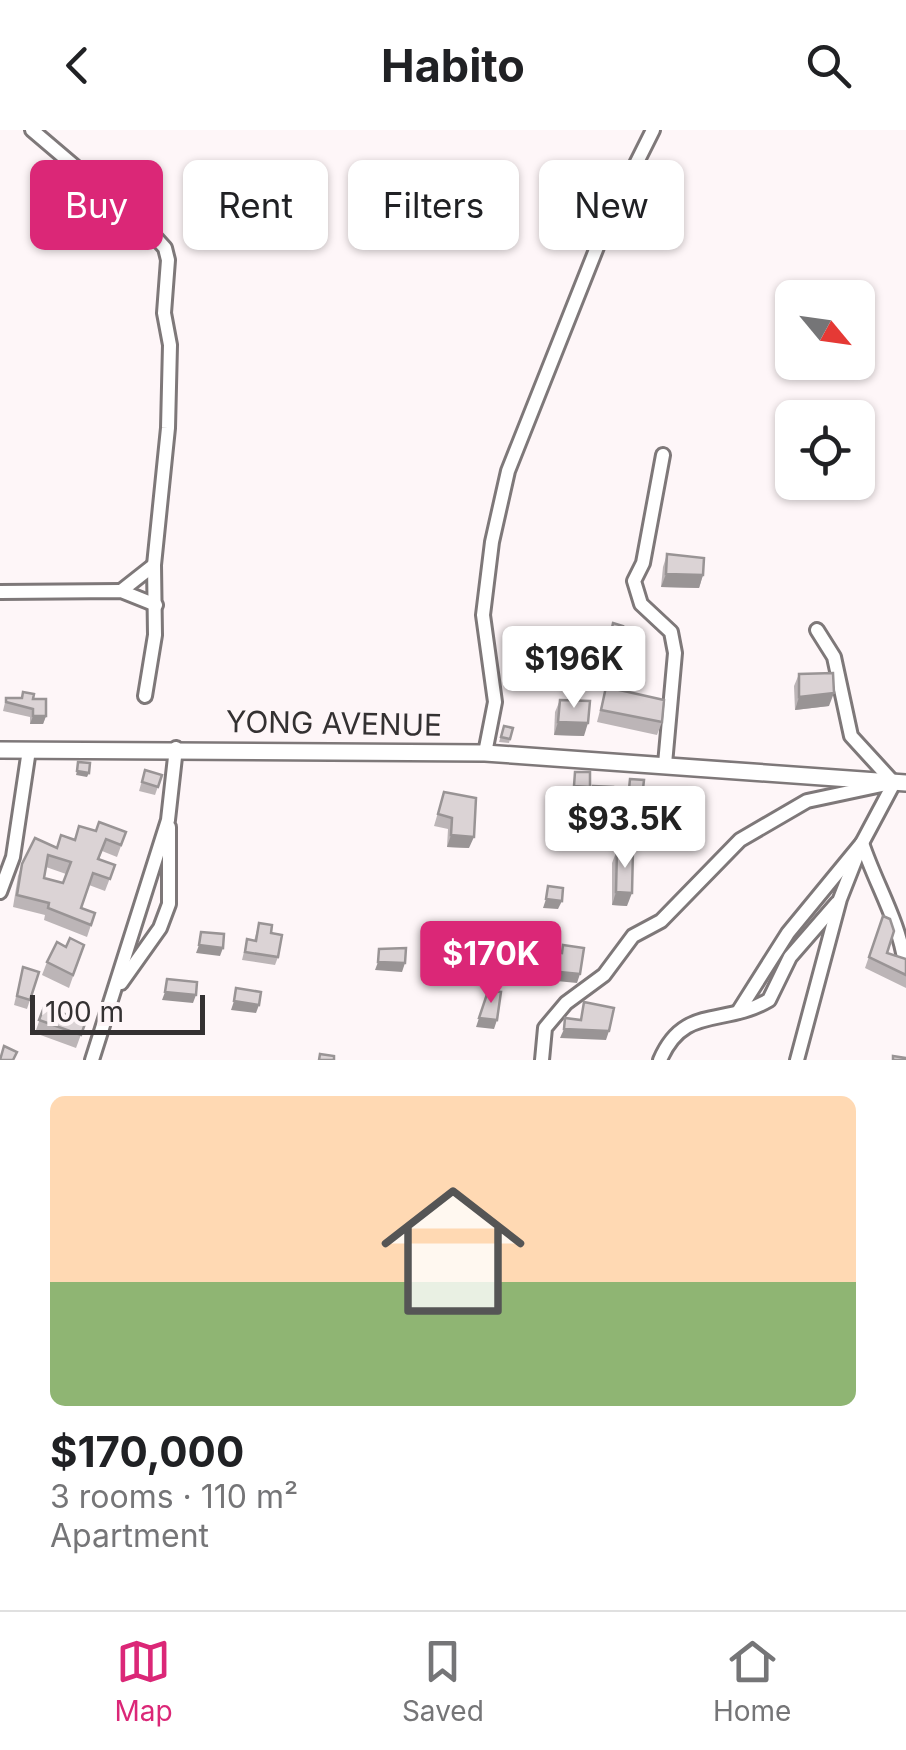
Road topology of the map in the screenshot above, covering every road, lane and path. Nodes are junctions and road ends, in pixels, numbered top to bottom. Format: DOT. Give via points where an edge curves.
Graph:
graph roads {
  1 [pos="32,130"];
  2 [pos="653,130"];
  3 [pos="663,455"];
  4 [pos="154,565"];
  5 [pos="121,591"];
  6 [pos="0,592"];
  7 [pos="156,606"];
  8 [pos="817,630"];
  9 [pos="145,696"];
  10 [pos="176,748"];
  11 [pos="0,750"];
  12 [pos="29,750"];
  13 [pos="485,753"];
  14 [pos="666,764"];
  15 [pos="900,783"];
  16 [pos="168,820"];
  17 [pos="862,844"];
  18 [pos="0,892"];
  19 [pos="840,899"];
  20 [pos="904,964"];
  21 [pos="110,1001"];
  22 [pos="738,1012"];
  23 [pos="92,1060"];
  24 [pos="542,1060"];
  25 [pos="660,1060"];
  26 [pos="797,1060"];
  1 -- 4 [label="street" via="165,248 168,428"];
  2 -- 13 [label="street" via="607,222 508,472 482,615 496,702"];
  3 -- 14 [label="street" via="634,580 641,604 664,622 673,643"];
  4 -- 5 [label="street"];
  4 -- 7 [label="street"];
  5 -- 6 [label="street"];
  5 -- 7 [label="street"];
  7 -- 9 [label="street"];
  8 -- 15 [label="street" via="834,657 851,736"];
  10 -- 12 [label="street, YONG AVENUE"];
  10 -- 13 [label="street, YONG AVENUE"];
  10 -- 16 [label="street"];
  11 -- 12 [label="street, YONG AVENUE"];
  12 -- 18 [label="street" via="13,856"];
  13 -- 14 [label="street, YONG AVENUE"];
  14 -- 15 [label="street, YONG AVENUE"];
  15 -- 17 [label="street"];
  15 -- 24 [label="street" via="807,801 740,840 660,921 633,936 604,975 566,1003 544,1028"];
  16 -- 21 [label="street"];
  16 -- 21 [label="street" via="169,904"];
  17 -- 19 [label="street"];
  17 -- 20 [label="street" via="900,930"];
  17 -- 22 [label="street" via="788,933"];
  19 -- 22 [label="street" via="790,957 768,1000"];
  19 -- 26 [label="street"];
  21 -- 23 [label="street"];
  22 -- 25 [label="street" via="671,1034"];
}
